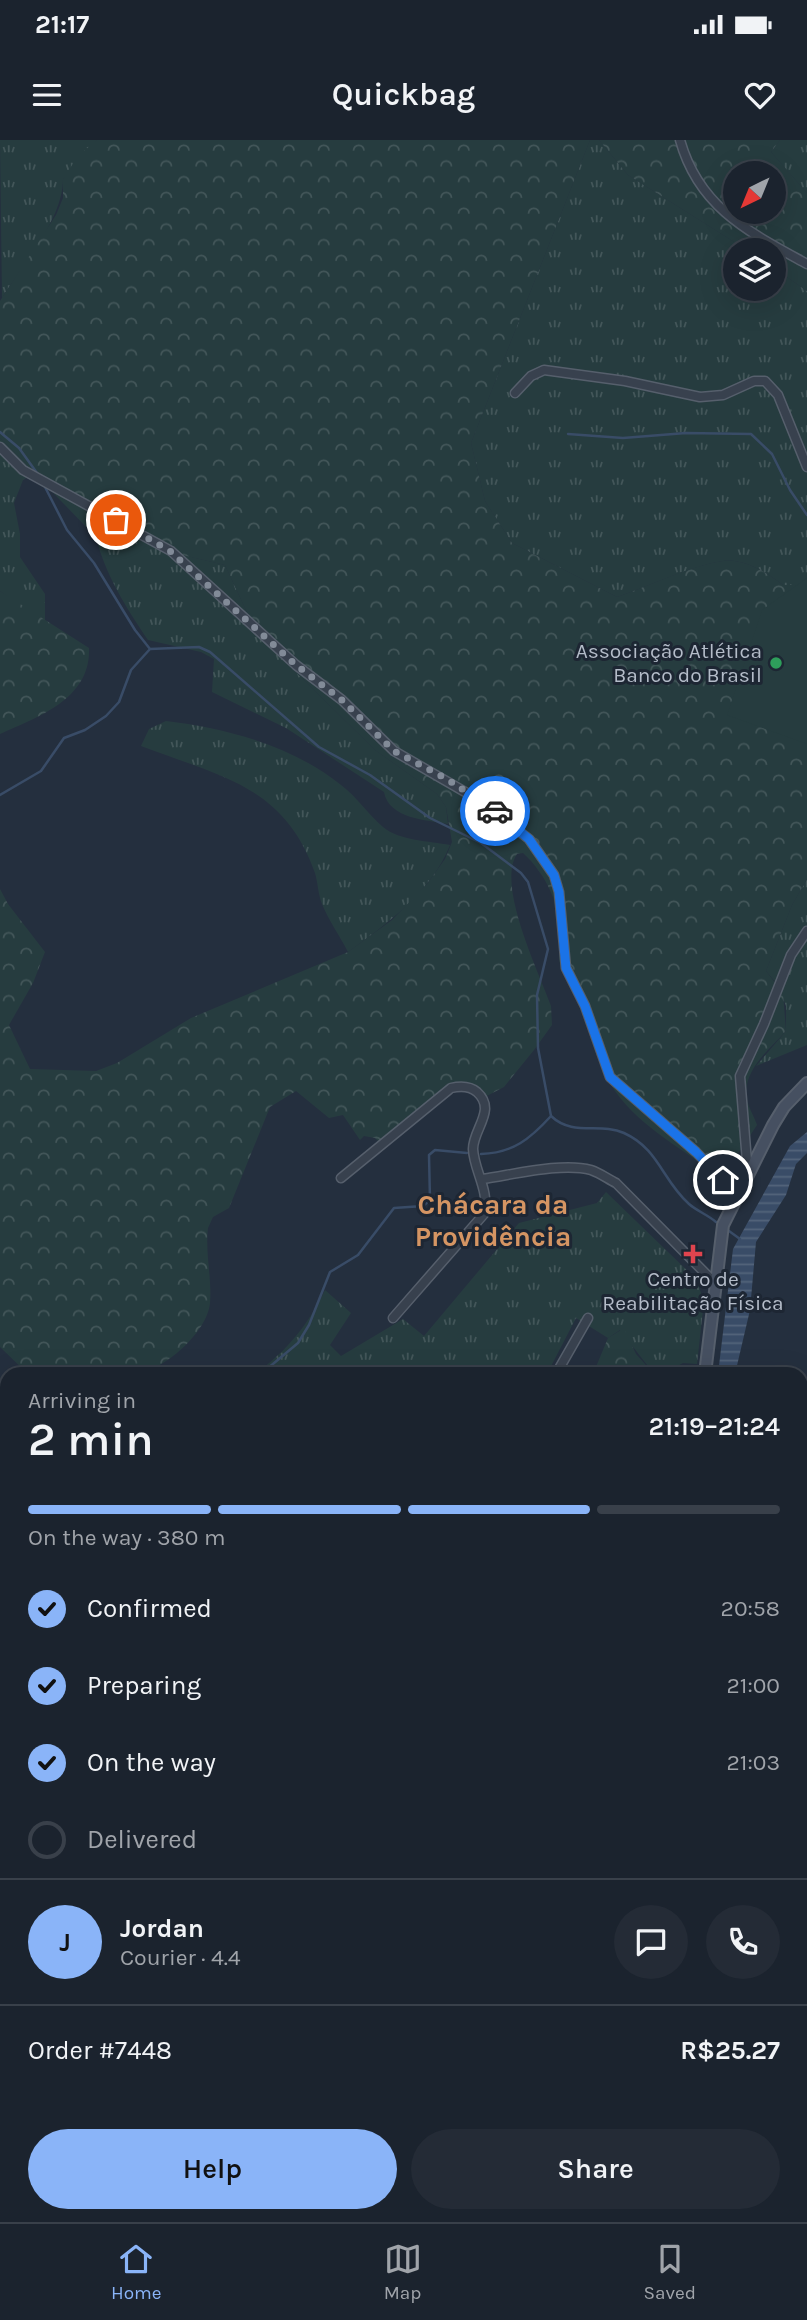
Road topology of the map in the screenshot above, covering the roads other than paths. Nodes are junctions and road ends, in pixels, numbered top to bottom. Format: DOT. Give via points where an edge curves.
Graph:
graph roads {
  1 [pos="680,140"];
  2 [pos="807,264"];
  3 [pos="515,393"];
  4 [pos="0,447"];
  5 [pos="807,467"];
  6 [pos="807,930"];
  7 [pos="807,1083"];
  8 [pos="748,1176"];
  9 [pos="341,1178"];
  10 [pos="481,1179"];
  11 [pos="737,1194"];
  12 [pos="715,1283"];
  13 [pos="393,1318"];
  14 [pos="588,1318"];
  15 [pos="560,1367"];
  16 [pos="706,1367"];
  1 -- 2 [label="street" via="697,183 721,210"];
  3 -- 5 [label="street" via="544,370 700,397 765,382 778,395"];
  4 -- 11 [label="street" via="34,477 170,551 394,751 479,800 529,839 554,875 566,968 585,1006 605,1069 616,1085 696,1152"];
  6 -- 8 [label="street" via="791,955 740,1076"];
  7 -- 8 [label="street" via="784,1107"];
  8 -- 11 [label="street"];
  9 -- 10 [label="street" via="458,1086 478,1093 486,1107 473,1147"];
  10 -- 12 [label="street" via="562,1169 600,1174 616,1183"];
  10 -- 13 [label="street" via="486,1206 480,1221"];
  11 -- 12 [label="street" via="721,1231"];
  12 -- 16 [label="street"];
  14 -- 15 [label="street"];
}
